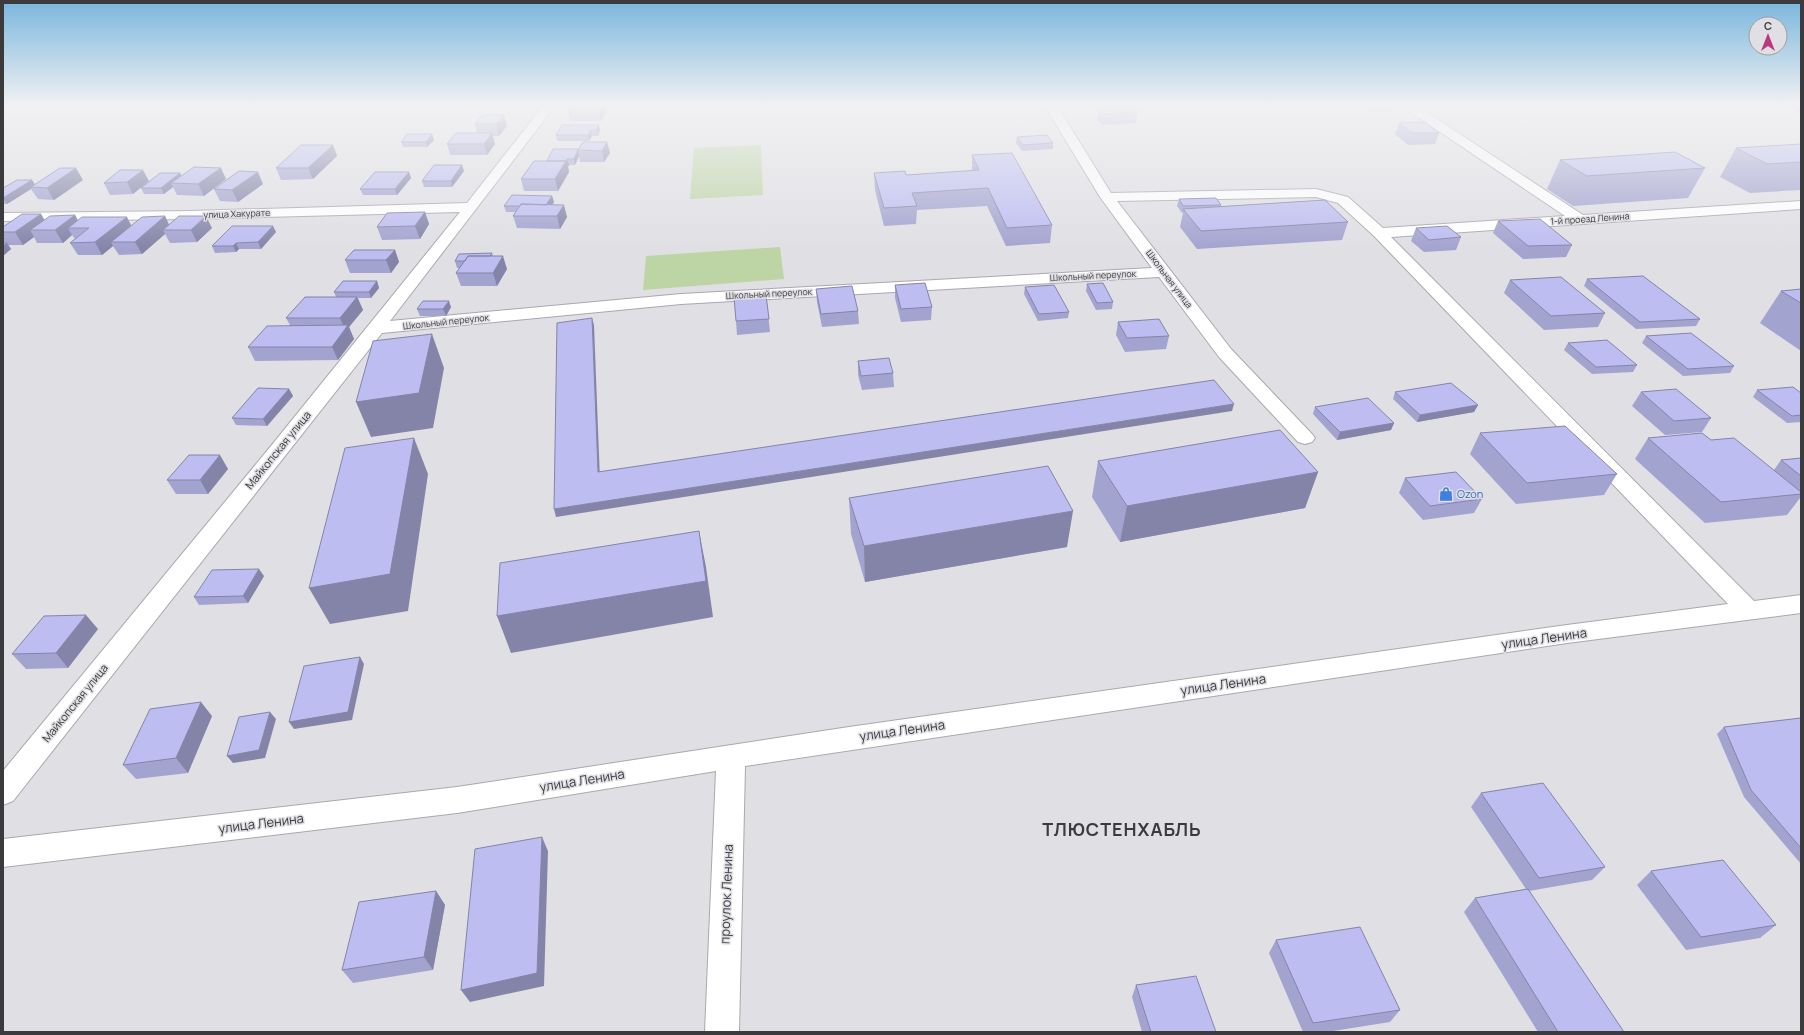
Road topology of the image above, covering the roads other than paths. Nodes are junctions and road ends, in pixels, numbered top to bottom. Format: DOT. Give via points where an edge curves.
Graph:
graph roads {
  1 [pos="513,154"];
  2 [pos="1081,154"];
  3 [pos="1482,154"];
  4 [pos="1107,197"];
  5 [pos="1801,204"];
  6 [pos="472,208"];
  7 [pos="3,217"];
  8 [pos="1579,220"];
  9 [pos="1379,233"];
  10 [pos="1164,272"];
  11 [pos="376,328"];
  12 [pos="1305,438"];
  13 [pos="1801,604"];
  14 [pos="1749,611"];
  15 [pos="731,757"];
  16 [pos="3,792"];
  17 [pos="3,853"];
  18 [pos="722,1032"];
  1 -- 6 [label="street, Майкопская улица"];
  2 -- 4 [label="street, Школьная улица"];
  3 -- 8 [label="street"];
  4 -- 9 [label="street" via="1316,193 1343,200"];
  4 -- 10 [label="street, Школьная улица"];
  5 -- 8 [label="street, 1-й проезд Ленина"];
  6 -- 7 [label="street, улица Хакурате"];
  6 -- 11 [label="street, Майкопская улица"];
  8 -- 9 [label="street, 1-й проезд Ленина"];
  9 -- 14 [label="street"];
  10 -- 11 [label="street, Школьный переулок" via="681,299"];
  10 -- 12 [label="street, Школьная улица" via="1243,374"];
  11 -- 16 [label="street, Майкопская улица"];
  13 -- 14 [label="street, улица Ленина"];
  14 -- 15 [label="street, улица Ленина" via="1512,642"];
  15 -- 17 [label="street, улица Ленина" via="457,800"];
  15 -- 18 [label="street, проулок Ленина"];
}
